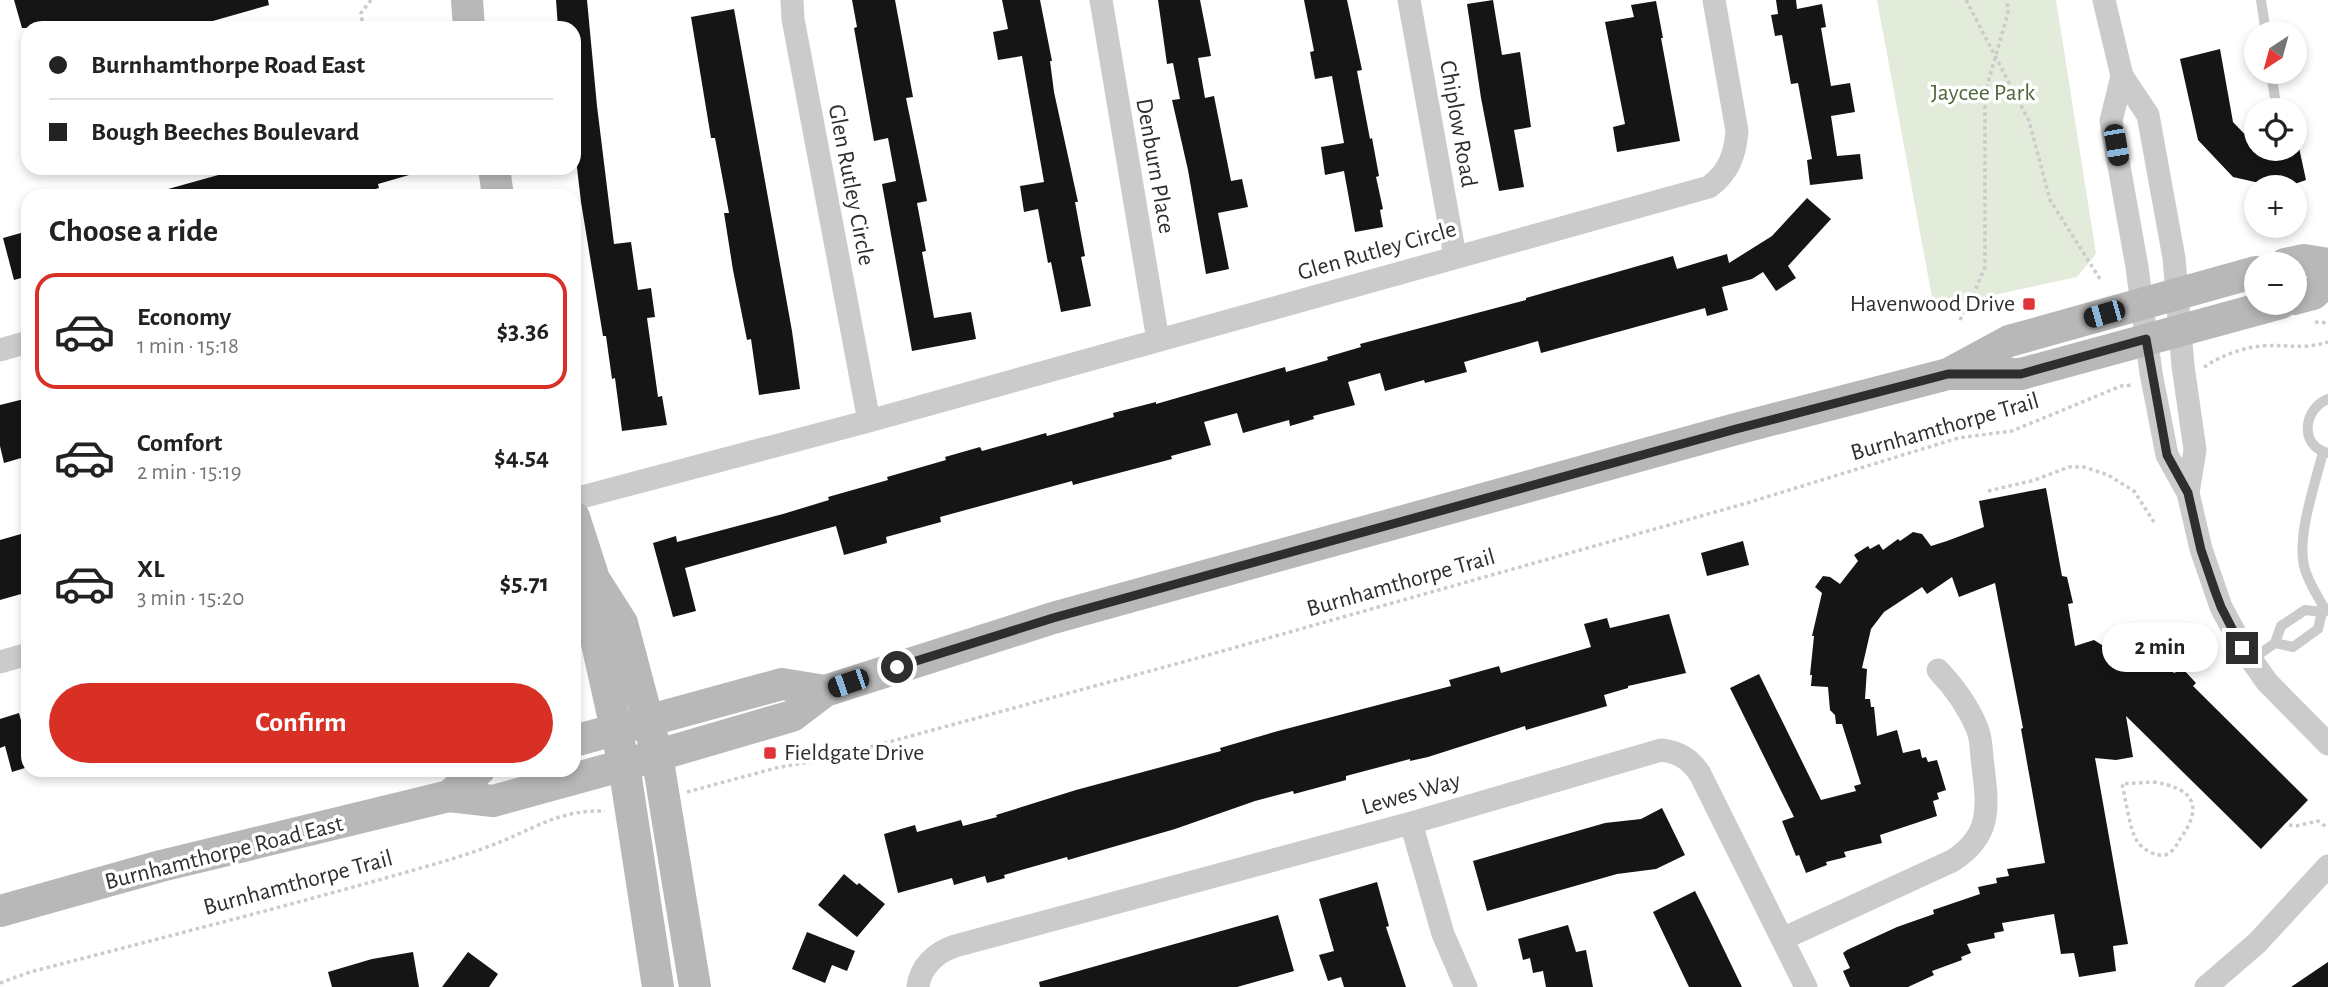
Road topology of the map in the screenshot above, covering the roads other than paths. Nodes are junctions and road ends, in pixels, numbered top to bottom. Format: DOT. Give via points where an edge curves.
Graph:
graph roads {
  1 [pos="467,0"];
  2 [pos="792,0"];
  3 [pos="1101,0"];
  4 [pos="1409,0"];
  5 [pos="1714,0"];
  6 [pos="2104,0"];
  7 [pos="2261,0"];
  8 [pos="468,21"];
  9 [pos="2264,21"];
  10 [pos="2122,76"];
  11 [pos="1455,257"];
  12 [pos="2307,260"];
  13 [pos="2328,264"];
  14 [pos="2244,275"];
  15 [pos="2328,280"];
  16 [pos="2176,293"];
  17 [pos="2307,296"];
  18 [pos="2141,303"];
  19 [pos="2244,313"];
  20 [pos="2180,330"];
  21 [pos="2146,339"];
  22 [pos="1158,340"];
  23 [pos="21,344"];
  24 [pos="0,350"];
  25 [pos="1948,374"];
  26 [pos="2328,399"];
  27 [pos="869,421"];
  28 [pos="2325,453"];
  29 [pos="2188,493"];
  30 [pos="581,497"];
  31 [pos="581,539"];
  32 [pos="594,579"];
  33 [pos="2326,611"];
  34 [pos="2275,643"];
  35 [pos="21,656"];
  36 [pos="2251,660"];
  37 [pos="0,662"];
  38 [pos="1938,670"];
  39 [pos="825,691"];
  40 [pos="650,721"];
  41 [pos="617,730"];
  42 [pos="581,739"];
  43 [pos="2328,744"];
  44 [pos="657,755"];
  45 [pos="624,765"];
  46 [pos="472,777"];
  47 [pos="580,777"];
  48 [pos="581,777"];
  49 [pos="449,796"];
  50 [pos="1411,822"];
  51 [pos="2328,866"];
  52 [pos="0,911"];
  53 [pos="1782,939"];
  54 [pos="2209,986"];
  55 [pos="658,987"];
  56 [pos="695,987"];
  57 [pos="918,987"];
  58 [pos="1466,987"];
  59 [pos="1806,987"];
  1 -- 8 [label="main road"];
  2 -- 27 [label="street, Glen Rutley Circle"];
  3 -- 22 [label="street, Denburn Place"];
  4 -- 11 [label="street, Chiplow Road"];
  5 -- 11 [label="street, Glen Rutley Circle" via="1737,131 1735,152 1717,181 1709,187"];
  6 -- 10 [label="street"];
  7 -- 9 [label="lane"];
  10 -- 16 [label="street" via="2148,115"];
  10 -- 18 [label="street" via="2112,121"];
  11 -- 22 [label="street, Glen Rutley Circle"];
  12 -- 13 [label="main road"];
  14 -- 16 [label="main road, Burnhamthorpe Road East"];
  15 -- 17 [label="main road"];
  16 -- 18 [label="main road, Burnhamthorpe Road East"];
  16 -- 20 [label="street"];
  18 -- 21 [label="street"];
  18 -- 25 [label="main road, Burnhamthorpe Road East" via="2009,341"];
  19 -- 20 [label="main road, Burnhamthorpe Road East"];
  20 -- 21 [label="main road, Burnhamthorpe Road East"];
  20 -- 29 [label="street" via="2194,450"];
  21 -- 25 [label="main road, Burnhamthorpe Road East" via="2021,374"];
  21 -- 29 [label="street" via="2167,455"];
  22 -- 27 [label="street, Glen Rutley Circle"];
  23 -- 24 [label="street"];
  25 -- 39 [label="main road, Burnhamthorpe Road East" via="1053,618"];
  26 -- 28 [label="lane" via="2315,408 2307,424 2310,441"];
  27 -- 30 [label="street, Glen Rutley Circle"];
  28 -- 33 [label="lane" via="2302,552 2310,583"];
  29 -- 36 [label="street" via="2221,607"];
  31 -- 32 [label="main road"];
  32 -- 40 [label="main road" via="622,623"];
  32 -- 41 [label="main road" via="594,630"];
  33 -- 34 [label="lane" via="2305,610 2281,626"];
  33 -- 34 [label="lane" via="2318,629 2293,647"];
  34 -- 36 [label="lane"];
  35 -- 37 [label="street"];
  36 -- 43 [label="street"];
  38 -- 53 [label="street" via="1979,732 1987,800 1980,833 1966,852 1952,861"];
  39 -- 40 [label="main road, Burnhamthorpe Road East" via="782,684"];
  39 -- 44 [label="main road, Burnhamthorpe Road East" via="792,716"];
  40 -- 41 [label="main road, Burnhamthorpe Road East"];
  40 -- 44 [label="main road"];
  41 -- 42 [label="main road, Burnhamthorpe Road East"];
  41 -- 45 [label="main road"];
  44 -- 45 [label="main road, Burnhamthorpe Road East"];
  44 -- 56 [label="main road"];
  45 -- 48 [label="main road, Burnhamthorpe Road East"];
  45 -- 55 [label="main road"];
  46 -- 49 [label="main road, Burnhamthorpe Road East"];
  47 -- 49 [label="main road, Burnhamthorpe Road East" via="493,801"];
  49 -- 52 [label="main road, Burnhamthorpe Road East" via="161,866"];
  50 -- 53 [label="street, Lewes Way" via="1651,751 1679,754 1700,774"];
  50 -- 57 [label="street, Lewes Way" via="955,946 931,961"];
  50 -- 58 [label="street" via="1443,934"];
  51 -- 54 [label="street" via="2257,943"];
  53 -- 59 [label="street, Lewes Way"];
}
